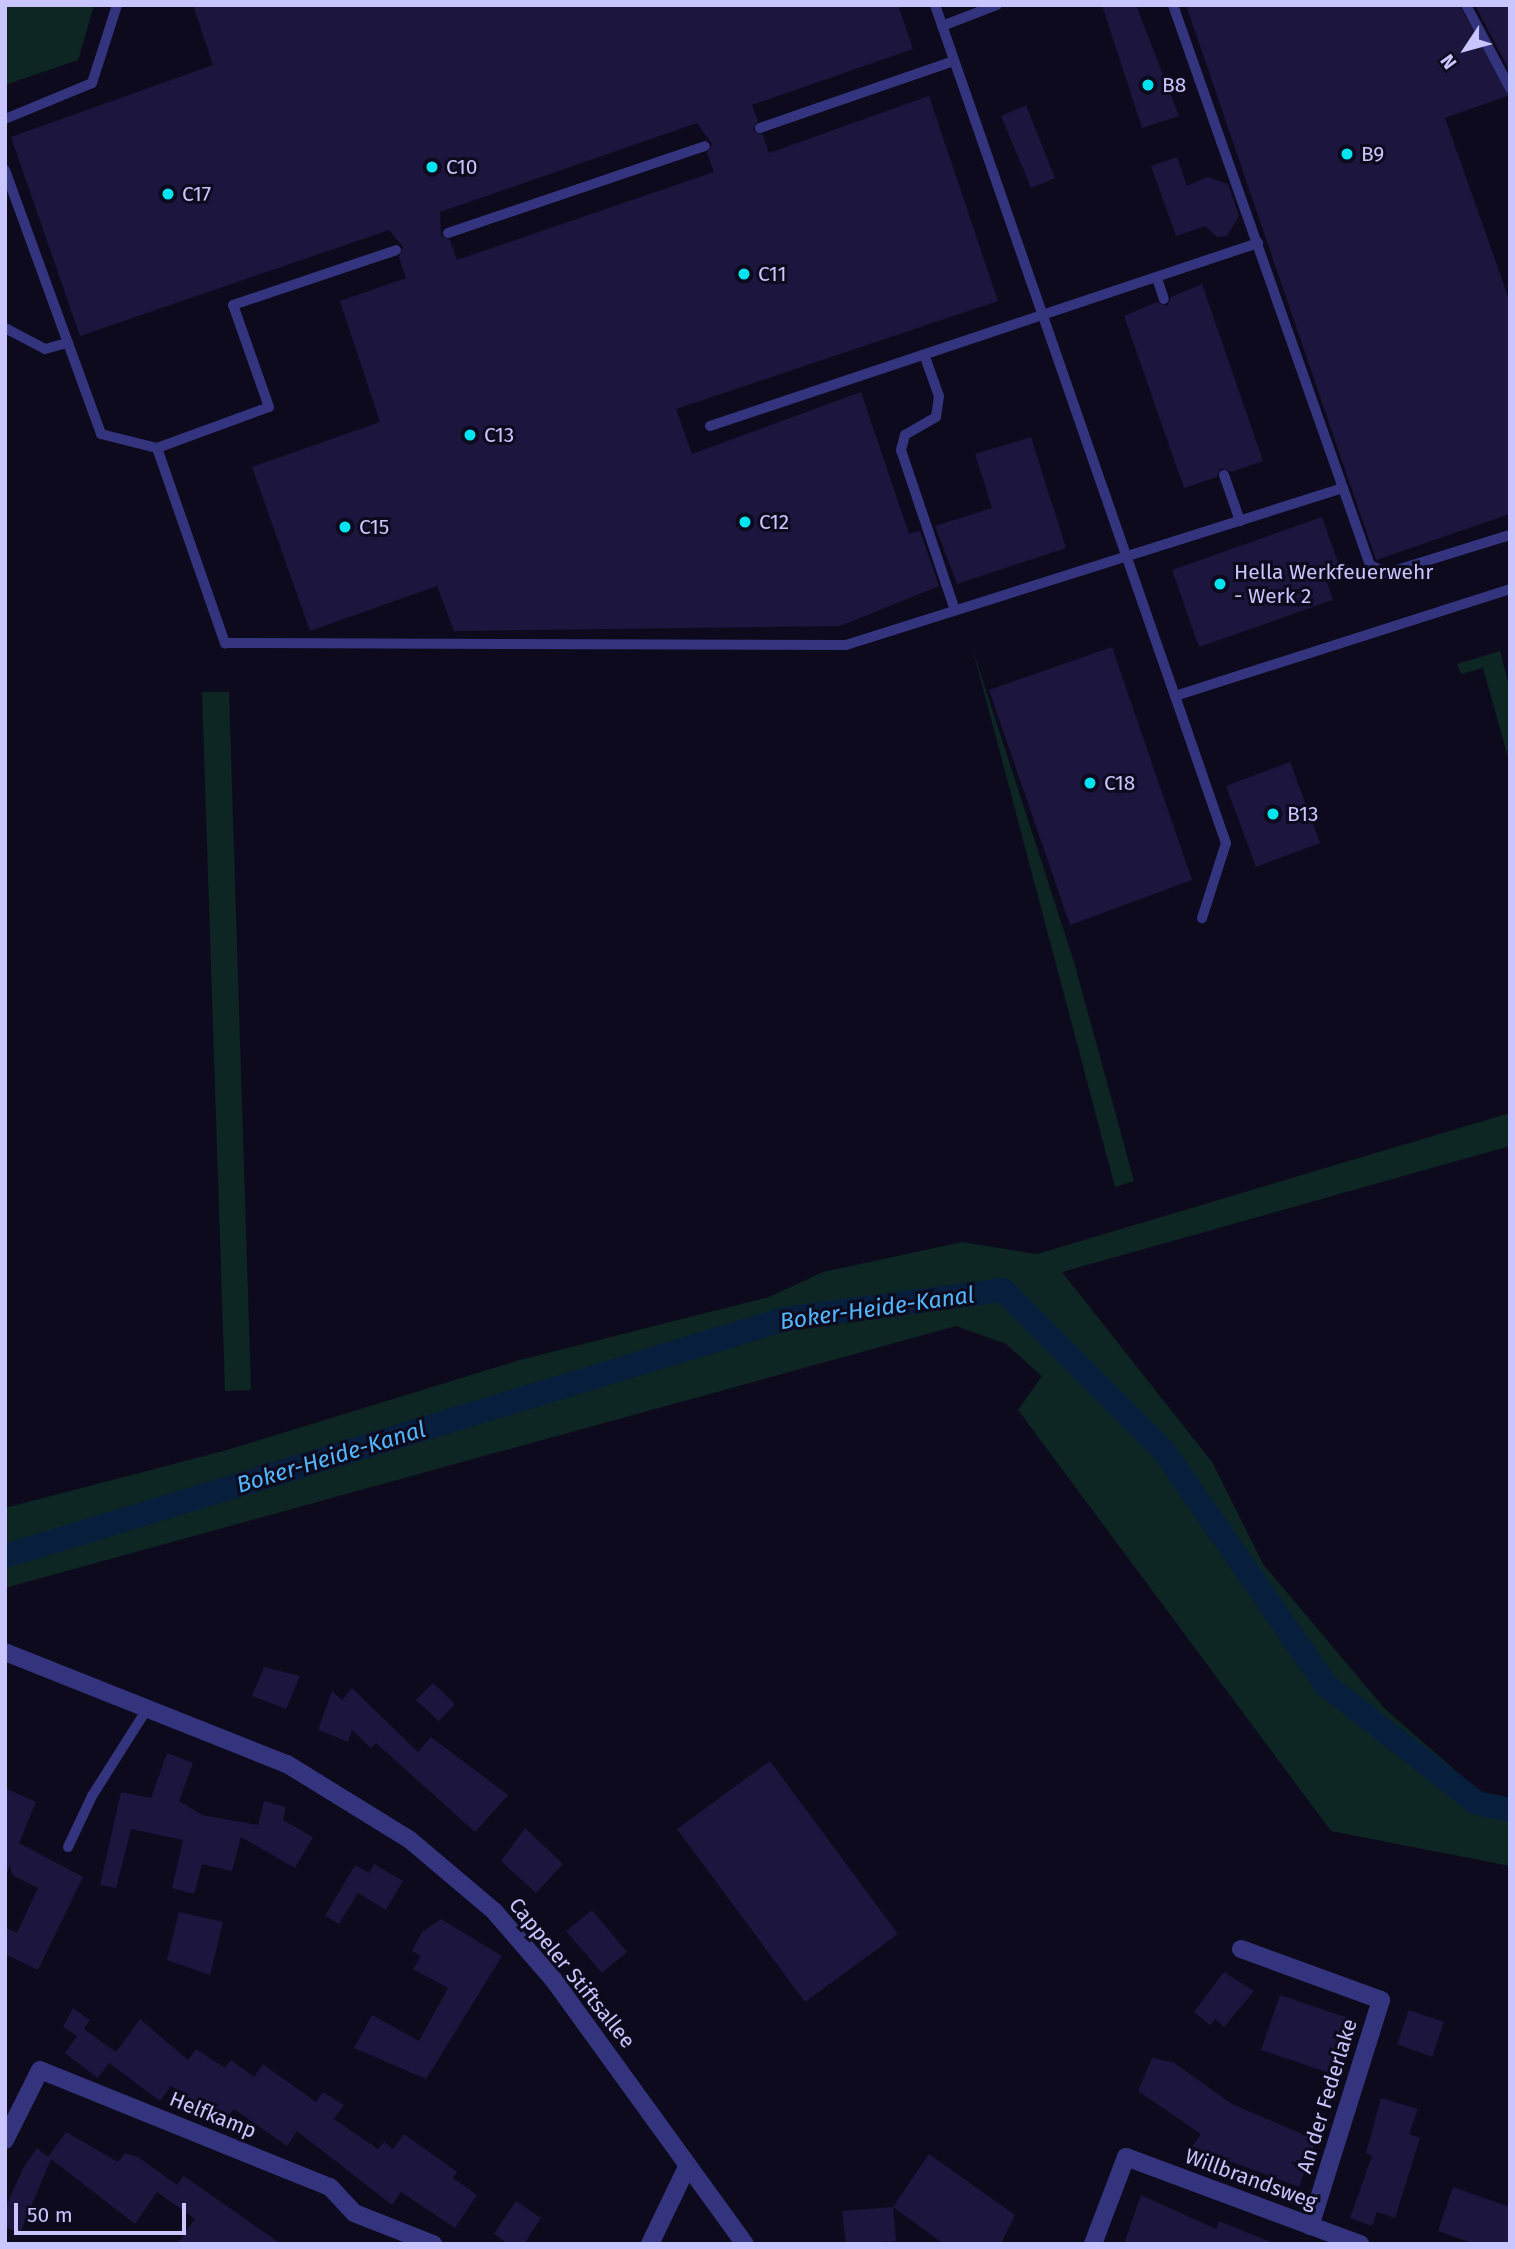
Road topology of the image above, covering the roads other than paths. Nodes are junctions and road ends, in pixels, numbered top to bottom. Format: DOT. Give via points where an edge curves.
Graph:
graph roads {
  1 [pos="117,5"];
  2 [pos="935,5"];
  3 [pos="997,5"];
  4 [pos="1173,5"];
  5 [pos="1466,5"];
  6 [pos="942,26"];
  7 [pos="954,61"];
  8 [pos="1510,88"];
  9 [pos="5,119"];
  10 [pos="760,128"];
  11 [pos="705,146"];
  12 [pos="5,170"];
  13 [pos="448,233"];
  14 [pos="1258,243"];
  15 [pos="396,250"];
  16 [pos="1157,278"];
  17 [pos="1164,299"];
  18 [pos="1044,317"];
  19 [pos="5,328"];
  20 [pos="68,343"];
  21 [pos="925,357"];
  22 [pos="710,426"];
  23 [pos="157,448"];
  24 [pos="1224,475"];
  25 [pos="1343,488"];
  26 [pos="1240,521"];
  27 [pos="1510,535"];
  28 [pos="1128,556"];
  29 [pos="1510,589"];
  30 [pos="955,610"];
  31 [pos="1175,696"];
  32 [pos="1202,918"];
  33 [pos="5,1652"];
  34 [pos="149,1706"];
  35 [pos="68,1847"];
  36 [pos="1241,1949"];
  37 [pos="5,2140"];
  38 [pos="687,2167"];
  39 [pos="1310,2226"];
  40 [pos="433,2244"];
  41 [pos="650,2244"];
  42 [pos="746,2244"];
  43 [pos="1093,2244"];
  44 [pos="1360,2244"];
  1 -- 9 [label="lane" via="92,83"];
  2 -- 6 [label="lane"];
  3 -- 6 [label="lane"];
  4 -- 14 [label="lane"];
  5 -- 8 [label="lane"];
  6 -- 7 [label="lane"];
  7 -- 10 [label="lane"];
  7 -- 18 [label="lane"];
  11 -- 13 [label="lane"];
  12 -- 20 [label="lane"];
  14 -- 16 [label="lane"];
  14 -- 25 [label="lane"];
  15 -- 23 [label="lane" via="233,305 269,407"];
  16 -- 17 [label="lane"];
  16 -- 18 [label="lane"];
  18 -- 21 [label="lane"];
  18 -- 28 [label="lane"];
  19 -- 20 [label="lane" via="45,349"];
  20 -- 23 [label="lane" via="101,433"];
  21 -- 22 [label="lane"];
  21 -- 30 [label="lane" via="939,396 936,417 905,435 901,450"];
  23 -- 30 [label="lane" via="225,643 846,645"];
  24 -- 26 [label="lane"];
  25 -- 26 [label="lane"];
  25 -- 27 [label="lane" via="1370,565 1387,573"];
  26 -- 28 [label="lane"];
  28 -- 30 [label="lane"];
  28 -- 31 [label="lane"];
  29 -- 31 [label="lane"];
  31 -- 32 [label="lane" via="1226,843"];
  33 -- 34 [label="street, Cappeler Stiftsallee"];
  34 -- 35 [label="lane" via="92,1796"];
  34 -- 38 [label="street, Cappeler Stiftsallee" via="287,1763 351,1799 494,1911 553,1979"];
  36 -- 39 [label="street, An der Federlake" via="1381,2000"];
  37 -- 40 [label="street, Helfkamp" via="40,2070 330,2188 354,2213"];
  38 -- 41 [label="street"];
  38 -- 42 [label="street, Cappeler Stiftsallee"];
  39 -- 43 [label="street, Willbrandsweg" via="1126,2157"];
  39 -- 44 [label="street, Willbrandsweg"];
}
